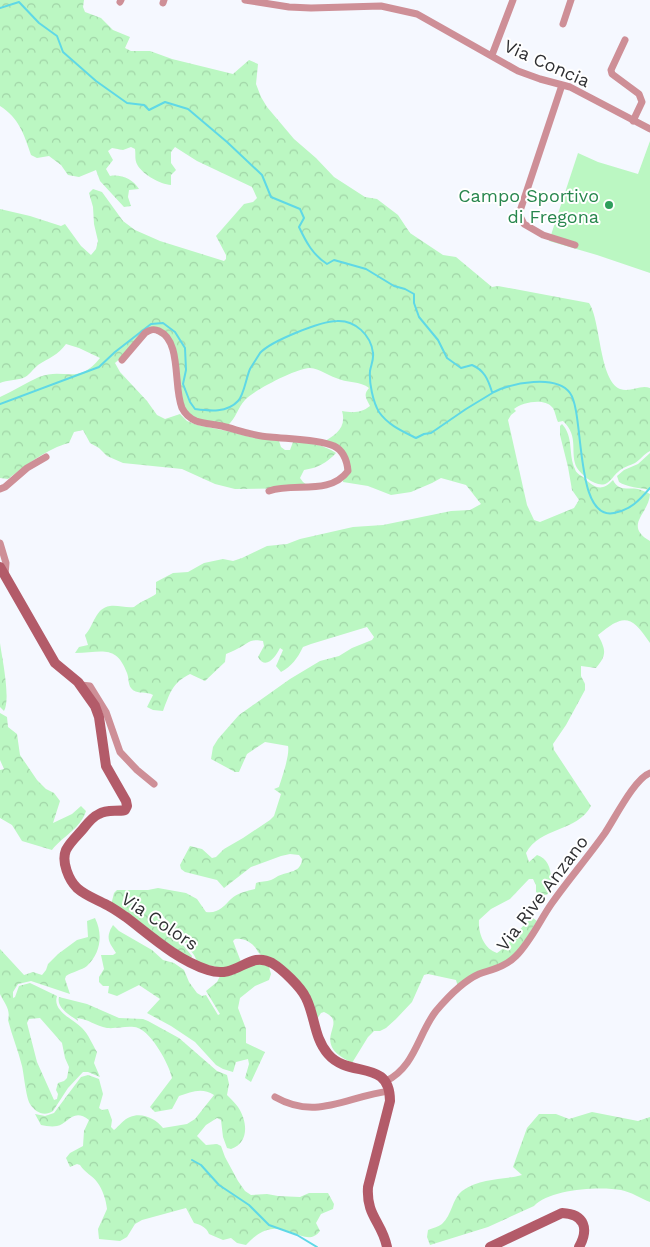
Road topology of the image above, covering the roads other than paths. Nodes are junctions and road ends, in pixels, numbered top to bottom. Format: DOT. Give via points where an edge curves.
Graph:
graph roads {
  1 [pos="245,0"];
  2 [pos="513,0"];
  3 [pos="572,0"];
  4 [pos="563,24"];
  5 [pos="625,40"];
  6 [pos="492,56"];
  7 [pos="562,85"];
  8 [pos="633,121"];
  9 [pos="650,129"];
  10 [pos="575,245"];
  11 [pos="122,360"];
  12 [pos="46,457"];
  13 [pos="0,489"];
  14 [pos="269,491"];
  15 [pos="0,543"];
  16 [pos="3,571"];
  17 [pos="81,685"];
  18 [pos="650,773"];
  19 [pos="154,784"];
  20 [pos="388,1086"];
  21 [pos="275,1097"];
  22 [pos="387,1247"];
  23 [pos="490,1247"];
  24 [pos="579,1247"];
  1 -- 6 [label="street, Via Concia" via="288,7 362,5 396,8 417,14"];
  2 -- 6 [label="street"];
  3 -- 4 [label="street"];
  5 -- 8 [label="street, Via Concia" via="611,70 639,94 642,102"];
  6 -- 7 [label="street, Via Concia" via="529,75"];
  7 -- 8 [label="street, Via Concia"];
  7 -- 10 [label="street" via="519,214 524,224 543,235"];
  8 -- 9 [label="street, Via Concia"];
  11 -- 14 [label="street" via="145,333 157,330 165,334 173,348 179,396 188,416 196,421 250,434 317,442 336,447 345,456 348,471 330,485"];
  12 -- 13 [label="street"];
  15 -- 16 [label="street" via="6,562"];
  16 -- 17 [label="street, Via Colors" via="55,663"];
  17 -- 19 [label="street" via="90,686 98,696 120,752"];
  17 -- 20 [label="street, Via Colors" via="95,706 106,766 127,806 119,812 97,814 72,842 65,854 71,882 84,894 115,910 202,968 223,973 261,959 278,967 306,997 320,1043 329,1056 346,1066 375,1073"];
  18 -- 20 [label="street, Via Rive Anzano" via="636,784 518,955 500,968 469,980 455,992 436,1012 410,1059"];
  20 -- 21 [label="street" via="378,1092 315,1108 300,1108"];
  20 -- 22 [label="street" via="390,1101 367,1199"];
  23 -- 24 [label="street" via="562,1213 572,1214 583,1222 584,1237"];
}
